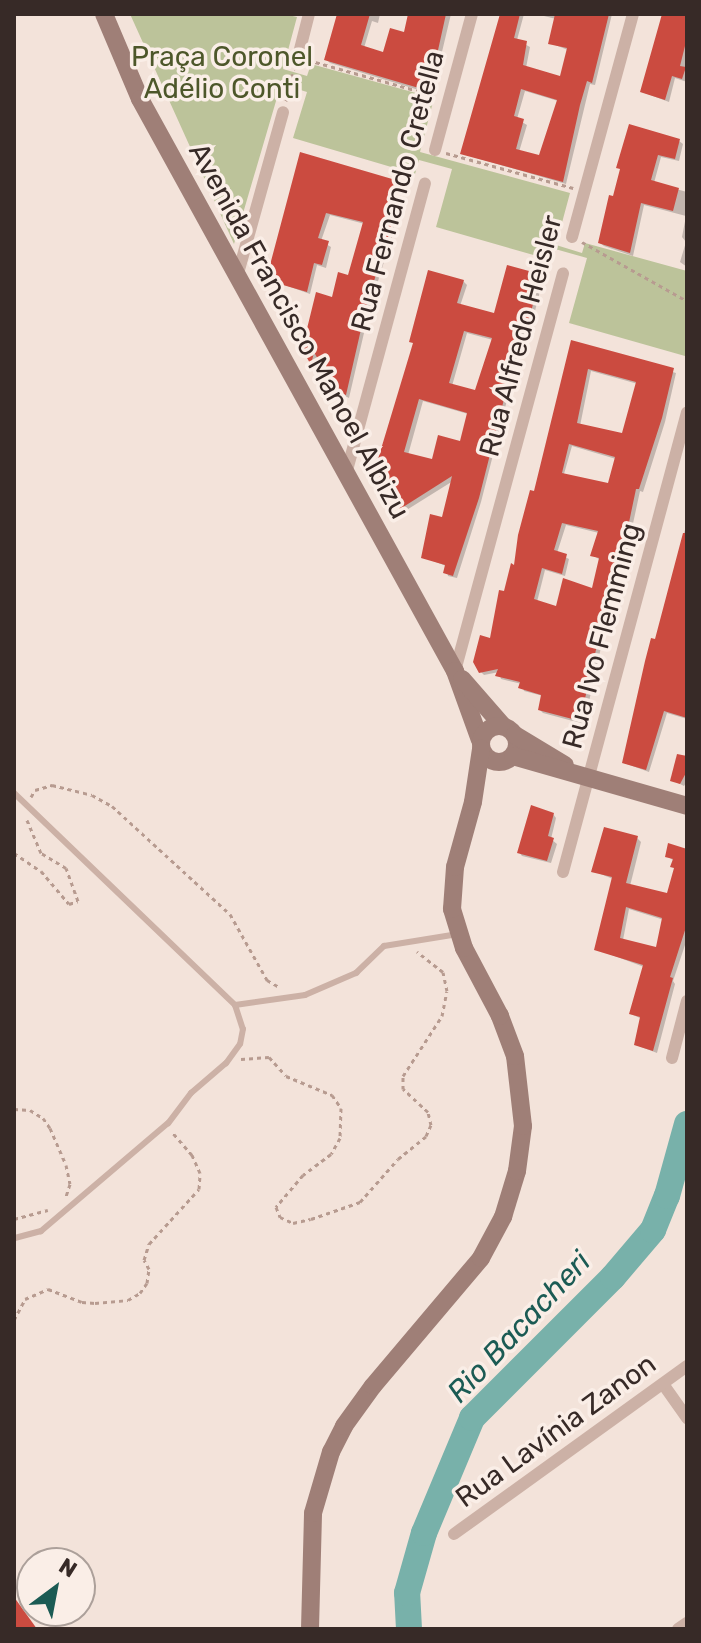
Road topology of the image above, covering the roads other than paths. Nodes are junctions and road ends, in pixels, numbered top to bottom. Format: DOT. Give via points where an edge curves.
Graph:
graph roads {
  1 [pos="104,14"];
  2 [pos="309,14"];
  3 [pos="472,14"];
  4 [pos="633,14"];
  5 [pos="298,57"];
  6 [pos="283,112"];
  7 [pos="435,150"];
  8 [pos="425,184"];
  9 [pos="572,237"];
  10 [pos="563,273"];
  11 [pos="237,277"];
  12 [pos="687,412"];
  13 [pos="346,474"];
  14 [pos="455,671"];
  15 [pos="509,730"];
  16 [pos="480,745"];
  17 [pos="508,759"];
  18 [pos="588,778"];
  19 [pos="15,795"];
  20 [pos="473,802"];
  21 [pos="687,806"];
  22 [pos="563,872"];
  23 [pos="459,934"];
  24 [pos="687,1001"];
  25 [pos="235,1005"];
  26 [pos="672,1058"];
  27 [pos="14,1238"];
  28 [pos="687,1366"];
  29 [pos="663,1384"];
  30 [pos="687,1418"];
  31 [pos="454,1534"];
  32 [pos="687,1623"];
  33 [pos="310,1629"];
  34 [pos="678,1629"];
  1 -- 11 [label="street, Avenida Francisco Manoel Albizu" via="140,99"];
  2 -- 5 [label="street"];
  3 -- 7 [label="street, Rua Fernando Cretella"];
  4 -- 9 [label="street, Rua Alfredo Heisler"];
  6 -- 11 [label="street"];
  8 -- 13 [label="street, Rua Fernando Cretella"];
  10 -- 14 [label="street, Rua Alfredo Heisler"];
  11 -- 13 [label="street, Avenida Francisco Manoel Albizu"];
  12 -- 18 [label="street, Rua Ivo Flemming"];
  13 -- 14 [label="street, Avenida Francisco Manoel Albizu"];
  14 -- 15 [label="street, Avenida Francisco Manoel Albizu"];
  14 -- 16 [label="street, Avenida Francisco Manoel Albizu"];
  15 -- 16 [label="street" via="491,727"];
  15 -- 17 [label="street" via="517,746"];
  15 -- 18 [label="street, Avenida Francisco Manoel Albizu"];
  16 -- 17 [label="street" via="487,758"];
  16 -- 20 [label="street"];
  17 -- 18 [label="street, Avenida Francisco Manoel Albizu"];
  17 -- 20 [label="street"];
  18 -- 21 [label="street, Avenida Francisco Manoel Albizu"];
  18 -- 22 [label="street, Rua Ivo Flemming"];
  19 -- 25 [label="lane"];
  20 -- 23 [label="street" via="452,882"];
  23 -- 25 [label="lane" via="384,946 356,973 305,995"];
  23 -- 33 [label="street" via="515,1056 523,1126 517,1171 503,1217 481,1258 373,1386 331,1452 313,1513"];
  24 -- 26 [label="street"];
  25 -- 27 [label="lane" via="243,1029 240,1044 226,1063 191,1093 168,1123 41,1231"];
  28 -- 29 [label="street, Rua Lavínia Zanon"];
  29 -- 30 [label="street"];
  29 -- 31 [label="street, Rua Lavínia Zanon"];
  32 -- 34 [label="street"];
}
